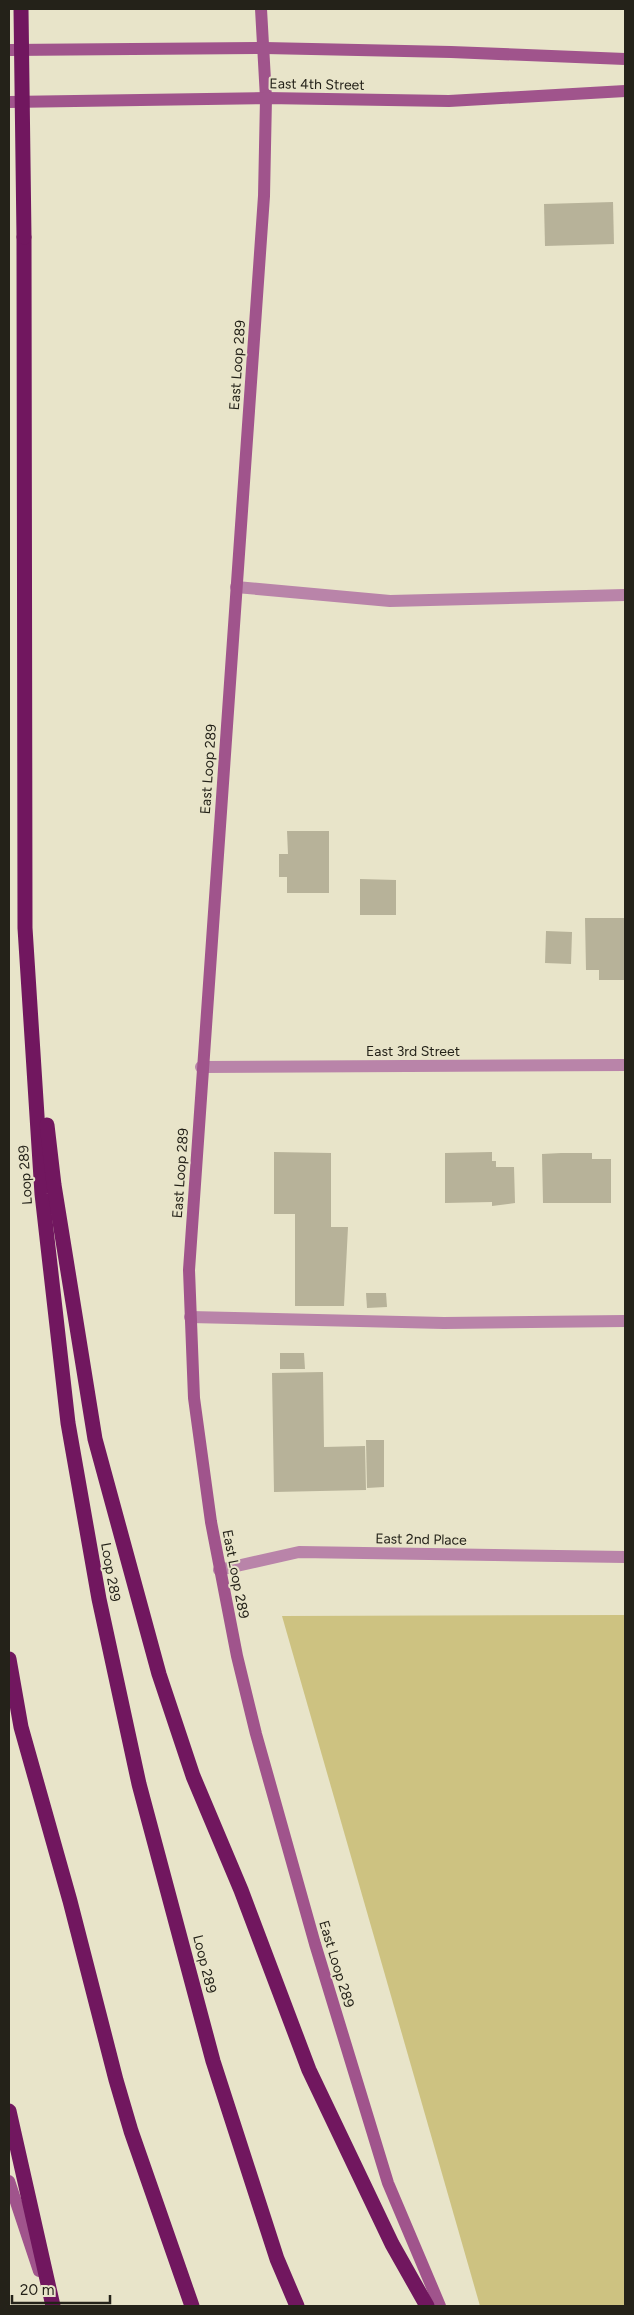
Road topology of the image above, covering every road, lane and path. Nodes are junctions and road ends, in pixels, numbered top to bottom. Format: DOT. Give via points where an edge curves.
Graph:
graph roads {
  1 [pos="21,9"];
  2 [pos="262,9"];
  3 [pos="265,48"];
  4 [pos="9,50"];
  5 [pos="625,59"];
  6 [pos="625,91"];
  7 [pos="266,98"];
  8 [pos="9,102"];
  9 [pos="236,587"];
  10 [pos="625,595"];
  11 [pos="25,928"];
  12 [pos="625,1065"];
  13 [pos="201,1067"];
  14 [pos="190,1317"];
  15 [pos="625,1321"];
  16 [pos="625,1557"];
  17 [pos="219,1570"];
  18 [pos="9,1659"];
  19 [pos="9,2111"];
  20 [pos="9,2181"];
  21 [pos="52,2306"];
  22 [pos="192,2306"];
  23 [pos="297,2306"];
  24 [pos="427,2306"];
  25 [pos="440,2306"];
  1 -- 11 [label="highway, Loop 289, bridge"];
  2 -- 3 [label="main road, East Loop 289"];
  3 -- 4 [label="main road"];
  3 -- 5 [label="main road"];
  3 -- 7 [label="main road, East Loop 289"];
  6 -- 7 [label="main road, East 4th Street" via="450,101"];
  7 -- 8 [label="main road, East 4th Street"];
  7 -- 9 [label="main road, East Loop 289" via="264,196"];
  9 -- 10 [label="street" via="390,601"];
  9 -- 13 [label="main road, East Loop 289"];
  11 -- 23 [label="highway, Loop 289" via="42,1194 68,1422 99,1599 139,1784 213,2062 277,2259"];
  11 -- 24 [label="highway" via="54,1185 95,1439 159,1674 193,1776 310,2070 384,2227"];
  12 -- 13 [label="street, East 3rd Street"];
  13 -- 14 [label="main road, East Loop 289" via="188,1270"];
  14 -- 15 [label="street" via="444,1323"];
  14 -- 17 [label="main road, East Loop 289" via="194,1398"];
  16 -- 17 [label="street, East 2nd Place" via="299,1552"];
  17 -- 25 [label="main road, East Loop 289" via="256,1734 315,1944 388,2183"];
  18 -- 22 [label="highway" via="21,1727 121,2097"];
  19 -- 21 [label="highway"];
  20 -- 21 [label="main road"];
}
